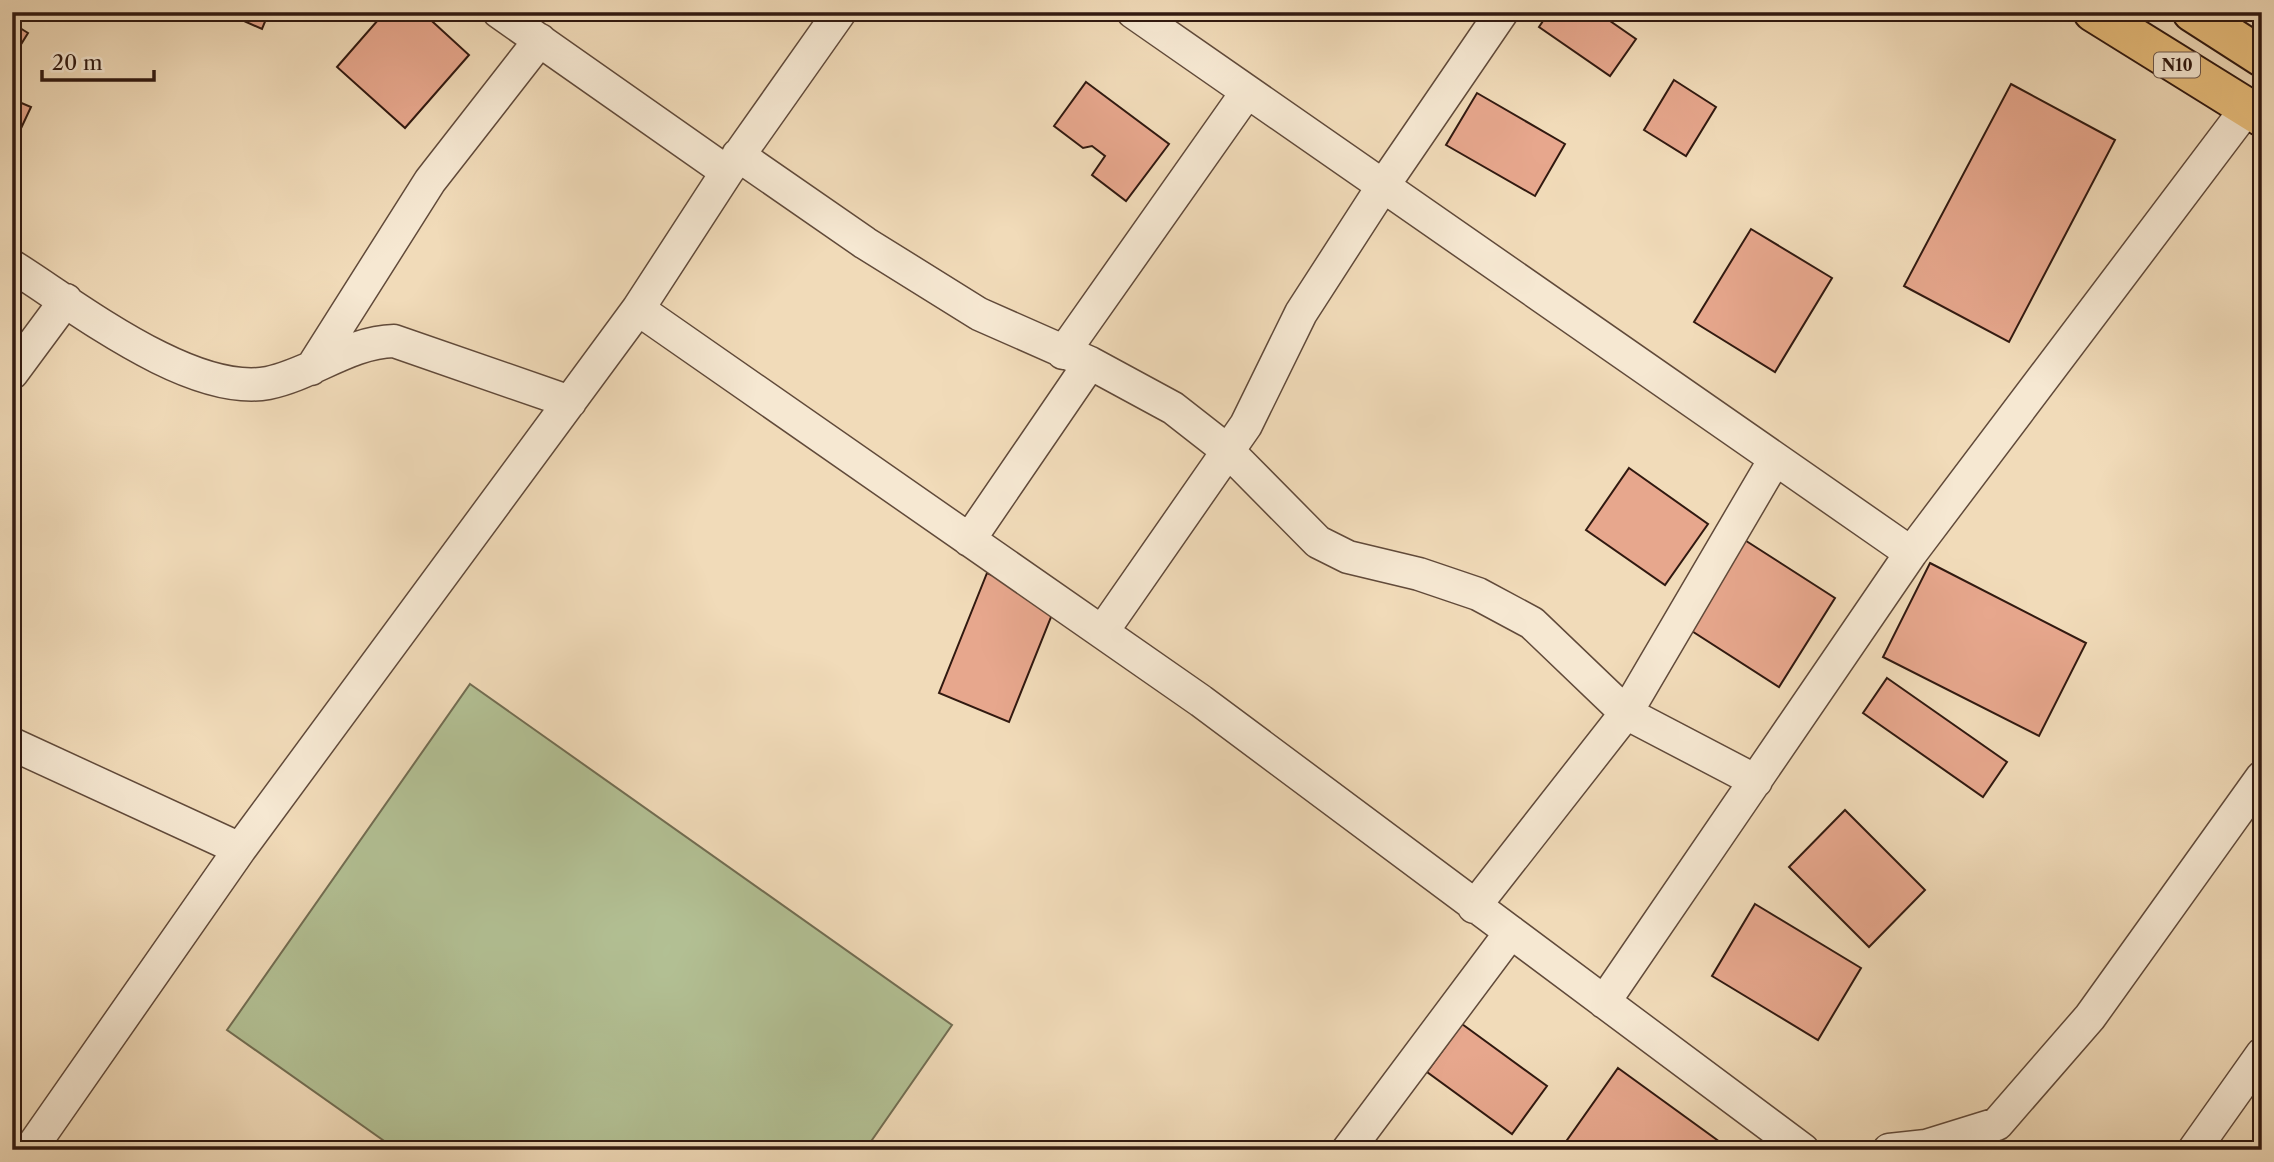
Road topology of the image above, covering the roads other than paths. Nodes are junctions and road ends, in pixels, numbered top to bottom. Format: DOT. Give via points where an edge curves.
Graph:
graph roads {
  1 [pos="499,12"];
  2 [pos="840,12"];
  3 [pos="1133,12"];
  4 [pos="1502,12"];
  5 [pos="2093,12"];
  6 [pos="2192,12"];
  7 [pos="540,40"];
  8 [pos="2262,57"];
  9 [pos="1247,92"];
  10 [pos="2254,112"];
  11 [pos="732,164"];
  12 [pos="1383,186"];
  13 [pos="12,266"];
  14 [pos="66,300"];
  15 [pos="638,309"];
  16 [pos="1076,358"];
  17 [pos="311,369"];
  18 [pos="12,373"];
  19 [pos="570,402"];
  20 [pos="1228,451"];
  21 [pos="1775,459"];
  22 [pos="969,540"];
  23 [pos="1912,553"];
  24 [pos="1102,632"];
  25 [pos="1626,713"];
  26 [pos="18,757"];
  27 [pos="2262,778"];
  28 [pos="1756,781"];
  29 [pos="240,849"];
  30 [pos="1474,907"];
  31 [pos="1511,932"];
  32 [pos="1604,1002"];
  33 [pos="2262,1054"];
  34 [pos="30,1150"];
  35 [pos="1348,1150"];
  36 [pos="1803,1150"];
  37 [pos="1889,1150"];
  38 [pos="2194,1150"];
  1 -- 7 [label="street"];
  2 -- 11 [label="street"];
  3 -- 9 [label="street"];
  4 -- 12 [label="street"];
  5 -- 10 [label="highway, N10"];
  6 -- 8 [label="highway"];
  7 -- 11 [label="street"];
  7 -- 17 [label="street" via="430,181"];
  9 -- 12 [label="street"];
  9 -- 16 [label="street"];
  10 -- 23 [label="street"];
  11 -- 15 [label="street"];
  11 -- 16 [label="street" via="979,314"];
  12 -- 20 [label="street" via="1301,313 1246,425"];
  12 -- 21 [label="street"];
  13 -- 14 [label="street"];
  14 -- 17 [label="street" via="157,357 204,378 234,385 269,383"];
  14 -- 18 [label="street"];
  15 -- 19 [label="street"];
  15 -- 22 [label="street"];
  16 -- 20 [label="street" via="1173,408"];
  16 -- 22 [label="street"];
  17 -- 19 [label="street" via="351,350 394,341"];
  19 -- 29 [label="street"];
  20 -- 24 [label="street"];
  20 -- 25 [label="street" via="1318,542 1348,557 1478,594 1532,624"];
  21 -- 23 [label="street"];
  21 -- 25 [label="street"];
  22 -- 24 [label="street"];
  23 -- 28 [label="street"];
  24 -- 30 [label="street"];
  25 -- 28 [label="street"];
  25 -- 30 [label="street"];
  26 -- 29 [label="street"];
  27 -- 37 [label="street" via="2090,1017 1997,1124 1926,1146"];
  28 -- 32 [label="street"];
  29 -- 34 [label="street"];
  30 -- 31 [label="street"];
  31 -- 32 [label="street"];
  31 -- 35 [label="street"];
  32 -- 36 [label="street"];
  33 -- 38 [label="street"];
}
